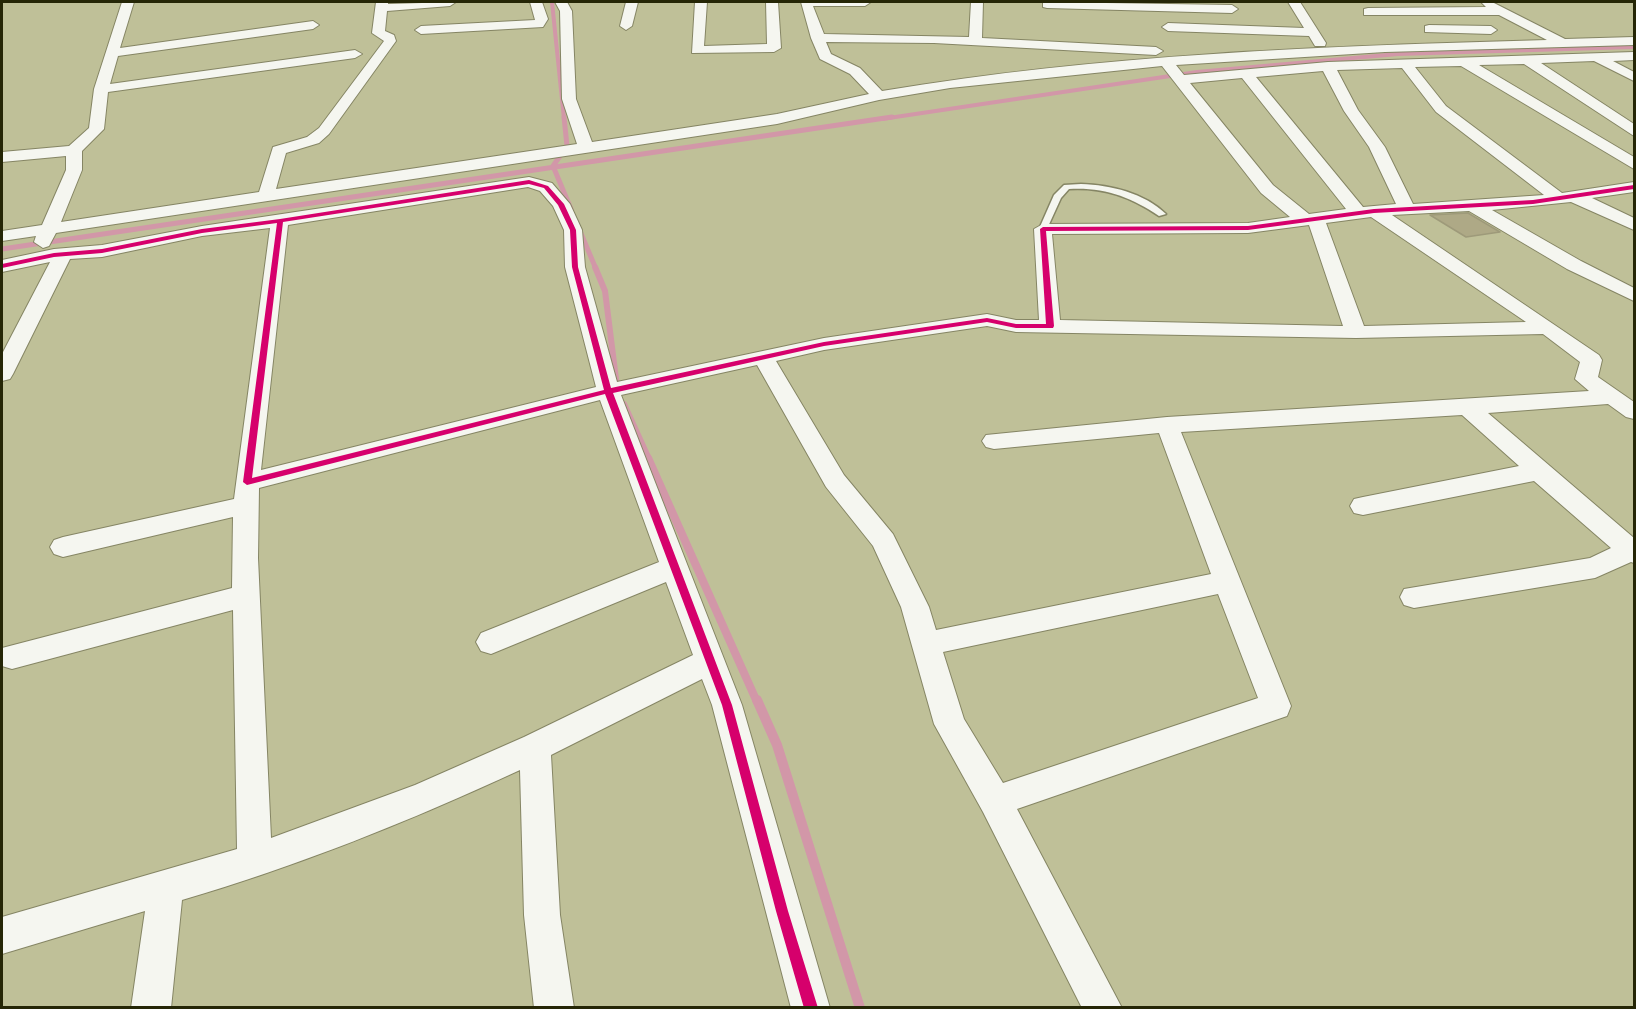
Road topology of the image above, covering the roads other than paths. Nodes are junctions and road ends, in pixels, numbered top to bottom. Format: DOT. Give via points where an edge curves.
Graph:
graph roads {
  1 [pos="128,2"];
  2 [pos="450,2"];
  3 [pos="536,2"];
  4 [pos="561,2"];
  5 [pos="632,2"];
  6 [pos="701,2"];
  7 [pos="772,2"];
  8 [pos="832,2"];
  9 [pos="865,2"];
  10 [pos="976,2"];
  11 [pos="1294,2"];
  12 [pos="1357,2"];
  13 [pos="1483,2"];
  14 [pos="382,5"];
  15 [pos="1047,7"];
  16 [pos="1116,8"];
  17 [pos="1232,9"];
  18 [pos="1500,11"];
  19 [pos="1368,12"];
  20 [pos="313,25"];
  21 [pos="626,26"];
  22 [pos="1168,27"];
  23 [pos="1429,29"];
  24 [pos="421,30"];
  25 [pos="1540,31"];
  26 [pos="1313,32"];
  27 [pos="818,38"];
  28 [pos="975,41"];
  29 [pos="1051,41"];
  30 [pos="1635,41"];
  31 [pos="1563,43"];
  32 [pos="111,53"];
  33 [pos="355,54"];
  34 [pos="1404,56"];
  35 [pos="1635,56"];
  36 [pos="1596,57"];
  37 [pos="1327,59"];
  38 [pos="1526,59"];
  39 [pos="1463,61"];
  40 [pos="1173,72"];
  41 [pos="1245,73"];
  42 [pos="1031,76"];
  43 [pos="1635,77"];
  44 [pos="101,89"];
  45 [pos="879,96"];
  46 [pos="1635,131"];
  47 [pos="586,149"];
  48 [pos="74,150"];
  49 [pos="2,157"];
  50 [pos="1635,164"];
  51 [pos="1635,187"];
  52 [pos="266,196"];
  53 [pos="1566,197"];
  54 [pos="1471,205"];
  55 [pos="1407,209"];
  56 [pos="1366,212"];
  57 [pos="1162,214"];
  58 [pos="1311,219"];
  59 [pos="280,221"];
  60 [pos="1635,225"];
  61 [pos="1043,229"];
  62 [pos="2,236"];
  63 [pos="42,244"];
  64 [pos="63,254"];
  65 [pos="2,266"];
  66 [pos="1635,295"];
  67 [pos="1050,326"];
  68 [pos="1548,328"];
  69 [pos="1356,333"];
  70 [pos="763,357"];
  71 [pos="2,374"];
  72 [pos="608,391"];
  73 [pos="1612,398"];
  74 [pos="1467,407"];
  75 [pos="1634,412"];
  76 [pos="1167,425"];
  77 [pos="994,441"];
  78 [pos="1539,471"];
  79 [pos="247,493"];
  80 [pos="1363,506"];
  81 [pos="63,547"];
  82 [pos="1633,551"];
  83 [pos="674,567"];
  84 [pos="1228,581"];
  85 [pos="246,595"];
  86 [pos="1414,597"];
  87 [pos="491,642"];
  88 [pos="926,644"];
  89 [pos="12,657"];
  90 [pos="710,661"];
  91 [pos="535,747"];
  92 [pos="995,801"];
  93 [pos="255,861"];
  94 [pos="166,886"];
  95 [pos="2,935"];
  96 [pos="151,1008"];
  97 [pos="554,1008"];
  98 [pos="811,1008"];
  99 [pos="1103,1008"];
  1 -- 32 [label="street"];
  2 -- 14 [label="street"];
  3 -- 24 [label="street" via="542,19 539,24"];
  4 -- 47 [label="street" via="566,11 569,99"];
  5 -- 21 [label="street"];
  6 -- 7 [label="street" via="697,50 774,48"];
  8 -- 9 [label="street"];
  8 -- 27 [label="street" via="806,3"];
  10 -- 28 [label="street"];
  11 -- 26 [label="street"];
  12 -- 19 [label="street"];
  13 -- 18 [label="street"];
  14 -- 52 [label="street" via="378,33 390,41 318,137 279,150"];
  15 -- 16 [label="street"];
  16 -- 17 [label="street"];
  18 -- 19 [label="street"];
  18 -- 25 [label="street"];
  19 -- 34 [label="street" via="1385,28"];
  20 -- 32 [label="street"];
  22 -- 26 [label="street"];
  23 -- 25 [label="street"];
  25 -- 31 [label="street"];
  26 -- 37 [label="street"];
  27 -- 28 [label="street"];
  27 -- 45 [label="street" via="825,56 855,71"];
  28 -- 29 [label="street"];
  29 -- 40 [label="street" via="1125,44 1157,51"];
  29 -- 42 [label="street"];
  30 -- 31 [label="street"];
  31 -- 34 [label="street"];
  32 -- 44 [label="street"];
  33 -- 44 [label="street"];
  34 -- 37 [label="street"];
  34 -- 39 [label="street"];
  34 -- 53 [label="street" via="1441,109"];
  35 -- 36 [label="street"];
  36 -- 38 [label="street"];
  36 -- 43 [label="street"];
  37 -- 40 [label="street"];
  37 -- 41 [label="street"];
  37 -- 55 [label="street" via="1351,111 1377,147"];
  38 -- 39 [label="street"];
  38 -- 46 [label="street"];
  39 -- 50 [label="street"];
  40 -- 41 [label="street"];
  40 -- 42 [label="street"];
  40 -- 58 [label="street" via="1267,189"];
  41 -- 56 [label="street"];
  42 -- 45 [label="street"];
  44 -- 48 [label="street" via="96,129"];
  45 -- 47 [label="street" via="777,119"];
  47 -- 52 [label="street"];
  48 -- 49 [label="street"];
  48 -- 63 [label="street" via="74,170"];
  51 -- 53 [label="street"];
  52 -- 63 [label="street"];
  53 -- 54 [label="street"];
  53 -- 60 [label="street"];
  54 -- 55 [label="street"];
  54 -- 66 [label="street" via="1574,265"];
  55 -- 56 [label="street"];
  56 -- 58 [label="street"];
  56 -- 68 [label="street"];
  57 -- 61 [label="lane" via="1128,194 1067,187 1057,197"];
  58 -- 61 [label="street" via="1248,228"];
  58 -- 69 [label="street"];
  59 -- 64 [label="street"];
  59 -- 72 [label="street" via="529,182 546,188 561,204 573,230 575,267"];
  59 -- 79 [label="street"];
  61 -- 67 [label="street"];
  62 -- 63 [label="street"];
  63 -- 64 [label="street"];
  63 -- 65 [label="street"];
  64 -- 71 [label="street"];
  67 -- 69 [label="street"];
  67 -- 70 [label="street" via="1010,326 987,320"];
  68 -- 69 [label="street"];
  68 -- 73 [label="street" via="1591,360 1586,380"];
  70 -- 72 [label="street"];
  70 -- 88 [label="street" via="835,481 884,541 915,607"];
  72 -- 79 [label="street"];
  72 -- 83 [label="street"];
  73 -- 74 [label="street"];
  73 -- 75 [label="street"];
  74 -- 76 [label="street"];
  74 -- 78 [label="street"];
  76 -- 77 [label="street"];
  76 -- 84 [label="street"];
  78 -- 80 [label="street"];
  78 -- 82 [label="street"];
  79 -- 81 [label="street"];
  79 -- 85 [label="street"];
  82 -- 86 [label="street" via="1595,568"];
  83 -- 87 [label="street"];
  83 -- 90 [label="street"];
  84 -- 88 [label="street"];
  84 -- 92 [label="street" via="1276,706"];
  85 -- 89 [label="street"];
  85 -- 93 [label="street"];
  88 -- 92 [label="street" via="950,724"];
  90 -- 91 [label="street"];
  90 -- 98 [label="street" via="727,705"];
  91 -- 93 [label="street" via="423,798"];
  91 -- 97 [label="street" via="542,915"];
  92 -- 99 [label="street"];
  93 -- 94 [label="street"];
  94 -- 95 [label="street"];
  94 -- 96 [label="street"];
}
